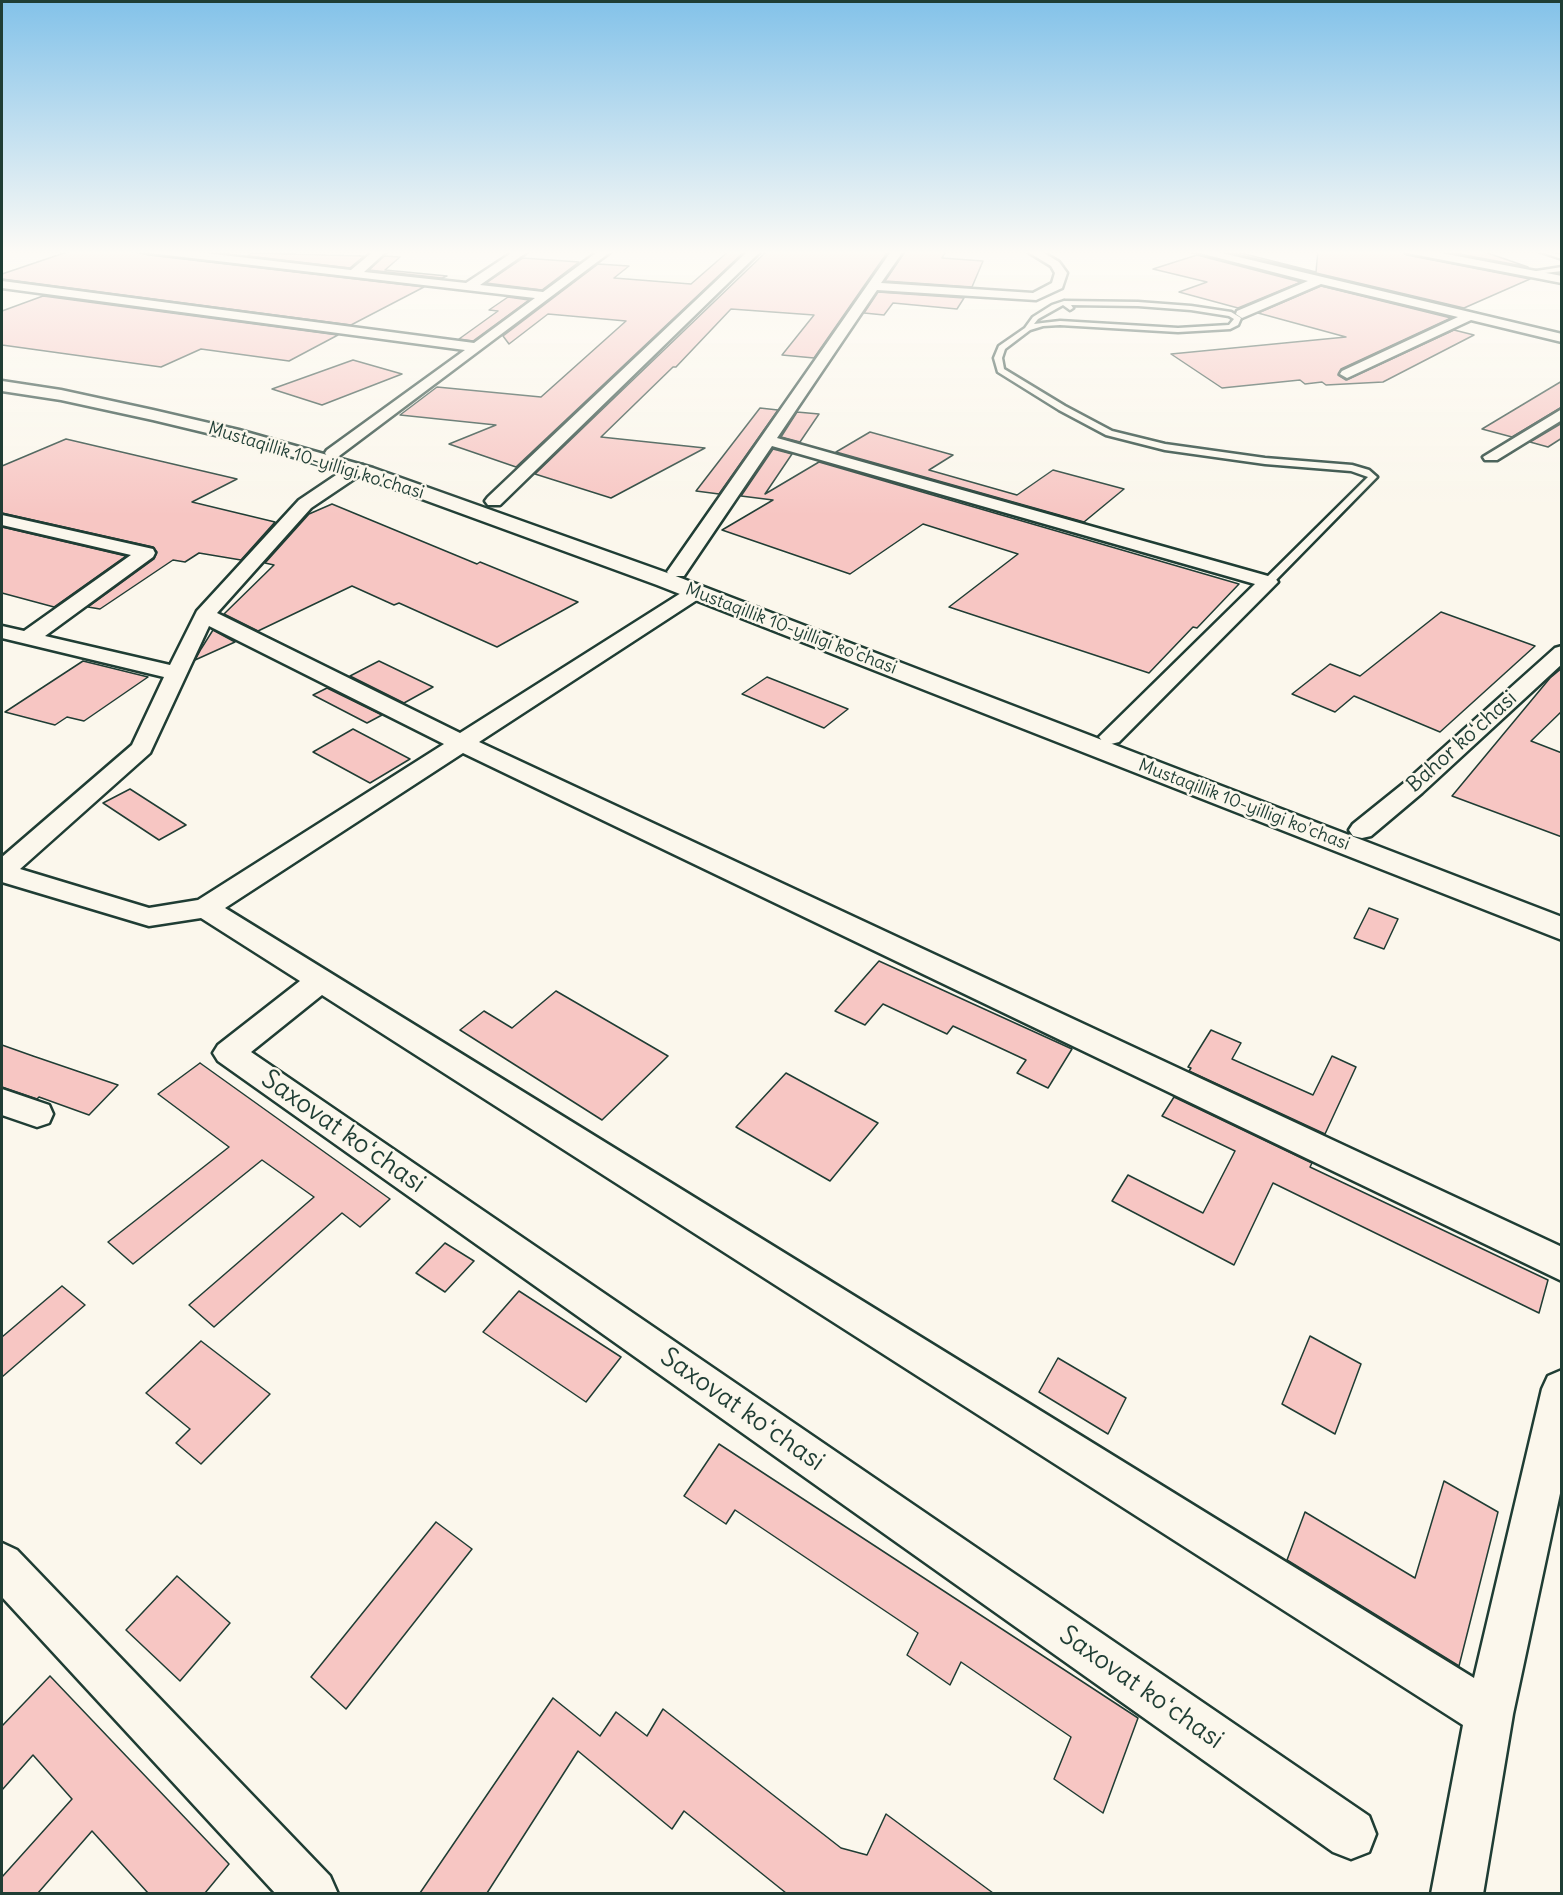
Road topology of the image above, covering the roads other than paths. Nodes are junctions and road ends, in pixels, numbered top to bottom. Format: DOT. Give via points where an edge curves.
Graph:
graph roads {
  1 [pos="412,338"];
  2 [pos="488,338"];
  3 [pos="664,338"];
  4 [pos="837,338"];
  5 [pos="1015,338"];
  6 [pos="1422,338"];
  7 [pos="476,347"];
  8 [pos="1347,374"];
  9 [pos="2,377"];
  10 [pos="2,386"];
  11 [pos="1562,413"];
  12 [pos="768,440"];
  13 [pos="333,453"];
  14 [pos="1491,457"];
  15 [pos="357,469"];
  16 [pos="494,501"];
  17 [pos="2,520"];
  18 [pos="677,572"];
  19 [pos="1268,582"];
  20 [pos="696,592"];
  21 [pos="204,615"];
  22 [pos="2,632"];
  23 [pos="28,638"];
  24 [pos="1562,652"];
  25 [pos="177,673"];
  26 [pos="1111,737"];
  27 [pos="461,743"];
  28 [pos="1362,830"];
  29 [pos="2,872"];
  30 [pos="1562,905"];
  31 [pos="205,908"];
  32 [pos="1562,929"];
  33 [pos="321,981"];
  34 [pos="2,1102"];
  35 [pos="37,1114"];
  36 [pos="1562,1265"];
  37 [pos="1562,1389"];
  38 [pos="2,1565"];
  39 [pos="1489,1714"];
  40 [pos="1351,1834"];
  41 [pos="312,1893"];
  42 [pos="1457,1893"];
  1 -- 7 [label="street"];
  2 -- 7 [label="street"];
  3 -- 16 [label="street"];
  4 -- 12 [label="street"];
  5 -- 19 [label="lane" via="1002,348 998,358 1001,370 1110,433 1165,447 1352,468 1372,477"];
  6 -- 8 [label="street"];
  7 -- 13 [label="street"];
  9 -- 13 [label="main road, Mustaqillik 10-yilligi ko'chasi" via="92,391 261,430"];
  10 -- 15 [label="main road, Mustaqillik 10-yilligi ko'chasi" via="153,415"];
  11 -- 14 [label="street"];
  12 -- 18 [label="street"];
  12 -- 19 [label="street"];
  13 -- 16 [label="main road, Mustaqillik 10-yilligi ko'chasi"];
  15 -- 20 [label="main road, Mustaqillik 10-yilligi ko'chasi"];
  15 -- 21 [label="street" via="305,504"];
  16 -- 18 [label="main road, Mustaqillik 10-yilligi ko'chasi"];
  17 -- 23 [label="street" via="146,553"];
  18 -- 26 [label="main road, Mustaqillik 10-yilligi ko'chasi"];
  19 -- 26 [label="street"];
  20 -- 27 [label="street"];
  20 -- 32 [label="main road, Mustaqillik 10-yilligi ko'chasi"];
  21 -- 25 [label="street"];
  21 -- 27 [label="street"];
  22 -- 23 [label="street"];
  23 -- 25 [label="street"];
  24 -- 28 [label="street, Bahor koʻchasi"];
  25 -- 29 [label="street" via="142,748"];
  26 -- 28 [label="main road, Mustaqillik 10-yilligi ko'chasi"];
  27 -- 31 [label="street"];
  27 -- 36 [label="street"];
  28 -- 30 [label="main road, Mustaqillik 10-yilligi ko'chasi"];
  29 -- 31 [label="street" via="149,917"];
  31 -- 33 [label="street"];
  33 -- 39 [label="street"];
  33 -- 40 [label="street, Saxovat koʻchasi" via="229,1053"];
  34 -- 35 [label="street"];
  37 -- 39 [label="street"];
  38 -- 41 [label="street"];
  39 -- 42 [label="street"];
}
